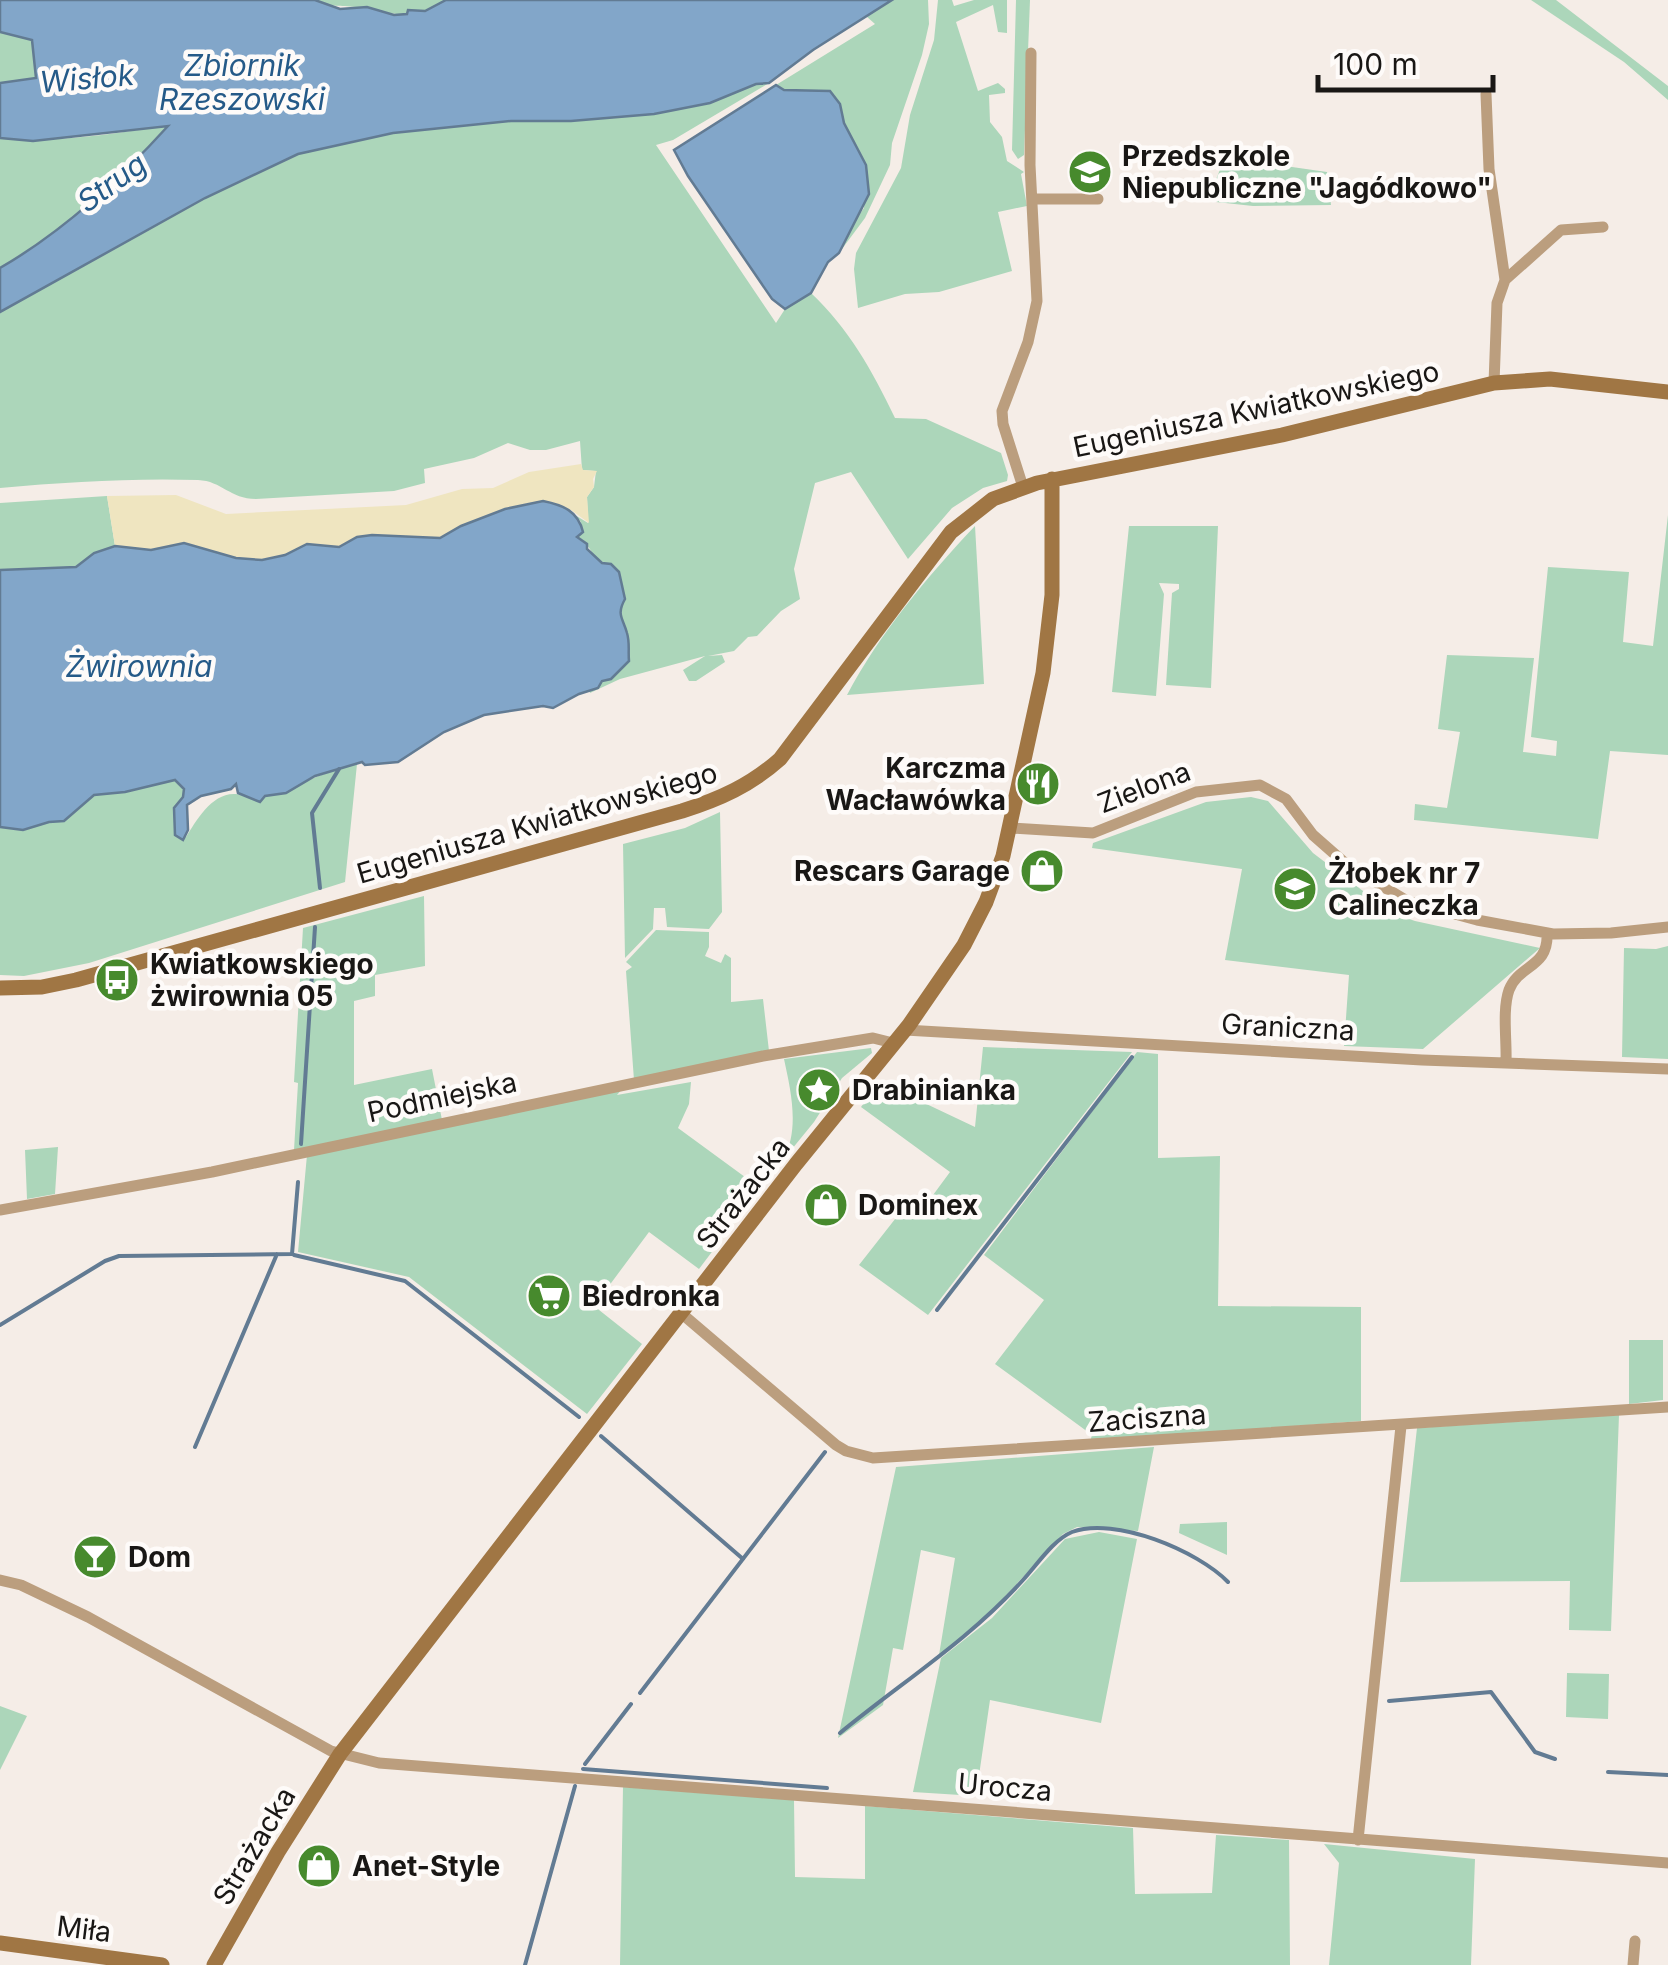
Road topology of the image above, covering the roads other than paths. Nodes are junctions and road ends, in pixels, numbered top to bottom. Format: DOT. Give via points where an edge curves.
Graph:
graph roads {
  1 [pos="1032,53"];
  2 [pos="1486,94"];
  3 [pos="1098,198"];
  4 [pos="1032,200"];
  5 [pos="1603,228"];
  6 [pos="1505,280"];
  7 [pos="1494,382"];
  8 [pos="1668,392"];
  9 [pos="1052,479"];
  10 [pos="1023,487"];
  11 [pos="1010,828"];
  12 [pos="1668,927"];
  13 [pos="1547,933"];
  14 [pos="0,988"];
  15 [pos="905,1030"];
  16 [pos="894,1042"];
  17 [pos="1506,1062"];
  18 [pos="1668,1069"];
  19 [pos="0,1210"];
  20 [pos="680,1313"];
  21 [pos="1668,1408"];
  22 [pos="1401,1426"];
  23 [pos="0,1580"];
  24 [pos="340,1754"];
  25 [pos="1358,1840"];
  26 [pos="1668,1864"];
  27 [pos="1634,1941"];
  28 [pos="0,1944"];
  29 [pos="162,1965"];
  30 [pos="214,1965"];
  31 [pos="1633,1965"];
  1 -- 4 [label="street"];
  2 -- 6 [label="street"];
  3 -- 4 [label="street"];
  4 -- 10 [label="street" via="1037,301 1002,410"];
  5 -- 6 [label="street" via="1561,230"];
  6 -- 7 [label="street" via="1497,303"];
  7 -- 8 [label="street, Eugeniusza Kwiatkowskiego" via="1550,378"];
  7 -- 9 [label="street, Eugeniusza Kwiatkowskiego" via="1282,435"];
  9 -- 10 [label="street, Eugeniusza Kwiatkowskiego"];
  9 -- 11 [label="street, Strażacka" via="1048,638"];
  10 -- 14 [label="street, Eugeniusza Kwiatkowskiego" via="961,522 789,748 730,794 76,980"];
  11 -- 13 [label="street, Zielona" via="1092,834 1187,795 1260,785 1286,798 1324,846 1390,893 1423,907"];
  11 -- 15 [label="street, Strażacka" via="976,922"];
  12 -- 13 [label="street, Zielona"];
  13 -- 17 [label="street" via="1544,955 1508,994"];
  15 -- 16 [label="street, Strażacka"];
  15 -- 17 [label="street, Graniczna"];
  16 -- 19 [label="street, Podmiejska" via="873,1038 763,1056"];
  16 -- 20 [label="street, Strażacka"];
  17 -- 18 [label="street, Graniczna"];
  20 -- 22 [label="street, Zaciszna" via="846,1452 873,1458"];
  20 -- 24 [label="street, Strażacka"];
  21 -- 22 [label="street, Zaciszna"];
  22 -- 25 [label="street"];
  23 -- 24 [label="street" via="88,1617"];
  24 -- 25 [label="street, Urocza" via="392,1765"];
  24 -- 30 [label="street, Strażacka"];
  25 -- 26 [label="street, Urocza"];
  27 -- 31 [label="street"];
  28 -- 29 [label="street, Miła"];
}
